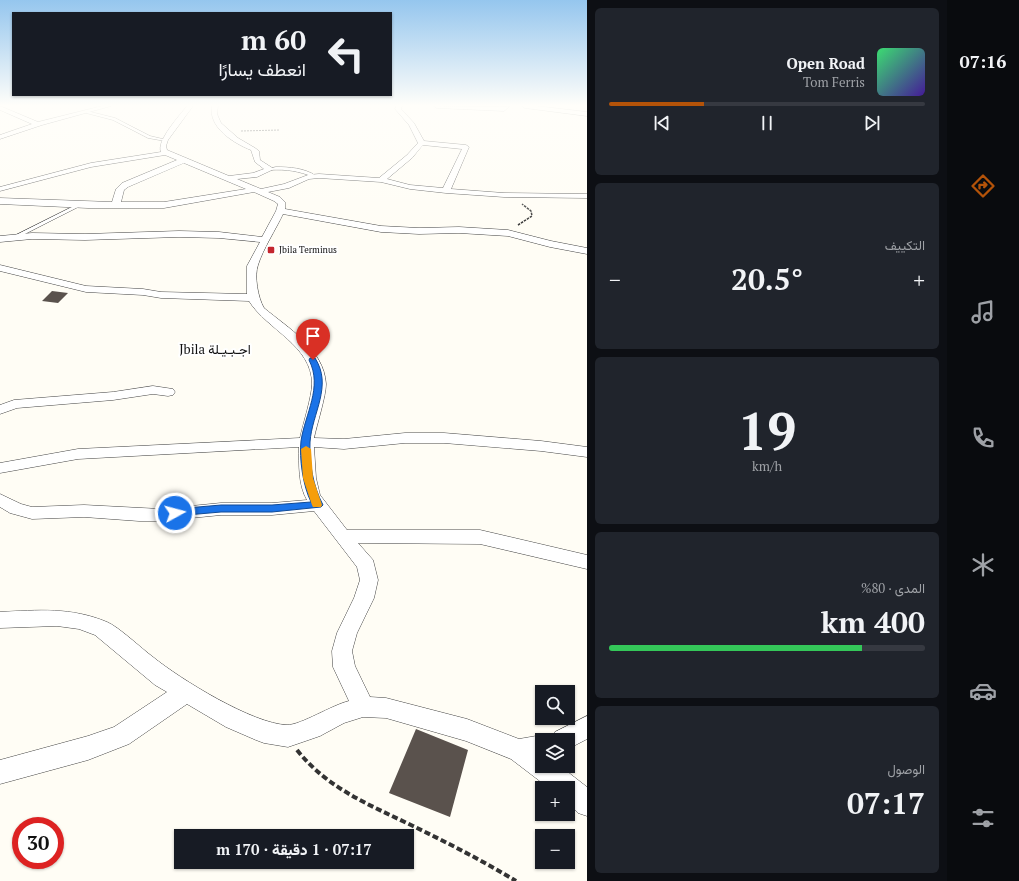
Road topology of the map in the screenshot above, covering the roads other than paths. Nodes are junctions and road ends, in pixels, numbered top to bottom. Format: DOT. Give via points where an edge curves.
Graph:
graph roads {
  1 [pos="162,147"];
  2 [pos="249,147"];
  3 [pos="419,147"];
  4 [pos="466,147"];
  5 [pos="166,154"];
  6 [pos="184,160"];
  7 [pos="270,169"];
  8 [pos="314,176"];
  9 [pos="228,178"];
  10 [pos="381,180"];
  11 [pos="0,189"];
  12 [pos="256,191"];
  13 [pos="446,191"];
  14 [pos="587,196"];
  15 [pos="0,201"];
  16 [pos="82,204"];
  17 [pos="116,204"];
  18 [pos="280,212"];
  19 [pos="17,236"];
  20 [pos="0,239"];
  21 [pos="264,240"];
  22 [pos="587,251"];
  23 [pos="0,268"];
  24 [pos="253,298"];
  25 [pos="168,392"];
  26 [pos="0,410"];
  27 [pos="306,442"];
  28 [pos="587,452"];
  29 [pos="0,468"];
  30 [pos="0,500"];
  31 [pos="318,505"];
  32 [pos="343,536"];
  33 [pos="587,562"];
  34 [pos="0,620"];
  35 [pos="186,692"];
  36 [pos="363,707"];
  37 [pos="587,727"];
  38 [pos="575,734"];
  39 [pos="535,748"];
  40 [pos="519,751"];
  41 [pos="0,772"];
  42 [pos="587,804"];
  1 -- 5 [label="street"];
  2 -- 7 [label="street" via="255,152 258,163"];
  3 -- 10 [label="street"];
  4 -- 13 [label="street"];
  5 -- 6 [label="street"];
  5 -- 11 [label="street" via="91,165"];
  6 -- 9 [label="street"];
  6 -- 17 [label="street" via="125,185 120,189"];
  7 -- 8 [label="lane" via="294,169"];
  7 -- 9 [label="street" via="254,175"];
  8 -- 10 [label="street"];
  8 -- 12 [label="street" via="286,186"];
  9 -- 12 [label="street"];
  10 -- 13 [label="street" via="410,187"];
  12 -- 17 [label="street" via="173,204"];
  12 -- 18 [label="street" via="282,204"];
  13 -- 14 [label="street"];
  15 -- 16 [label="street"];
  16 -- 17 [label="street"];
  16 -- 19 [label="lane"];
  18 -- 21 [label="street"];
  18 -- 22 [label="street" via="381,229 508,233"];
  19 -- 20 [label="street"];
  19 -- 21 [label="street" via="191,234"];
  21 -- 24 [label="street" via="252,266"];
  23 -- 24 [label="street" via="86,290"];
  24 -- 27 [label="street" via="260,310 308,352 317,368 319,385"];
  25 -- 26 [label="street" via="147,391 14,404"];
  27 -- 28 [label="street" via="344,444 405,438 444,438"];
  27 -- 29 [label="street" via="78,454"];
  27 -- 31 [label="street" via="308,478"];
  30 -- 31 [label="street" via="16,509 32,513 84,511 139,515 221,508 272,509"];
  31 -- 32 [label="street"];
  32 -- 33 [label="street" via="480,537"];
  32 -- 36 [label="street" via="366,565 369,580 342,650 344,667"];
  34 -- 35 [label="street" via="57,618 80,621 102,629 162,678"];
  35 -- 36 [label="street" via="234,719 264,732 288,736 312,728 339,714"];
  35 -- 41 [label="street" via="121,736 88,748"];
  36 -- 40 [label="street" via="386,708 467,730"];
  37 -- 38 [label="street"];
  39 -- 40 [label="street"];
  40 -- 42 [label="street" via="575,792"];
}
